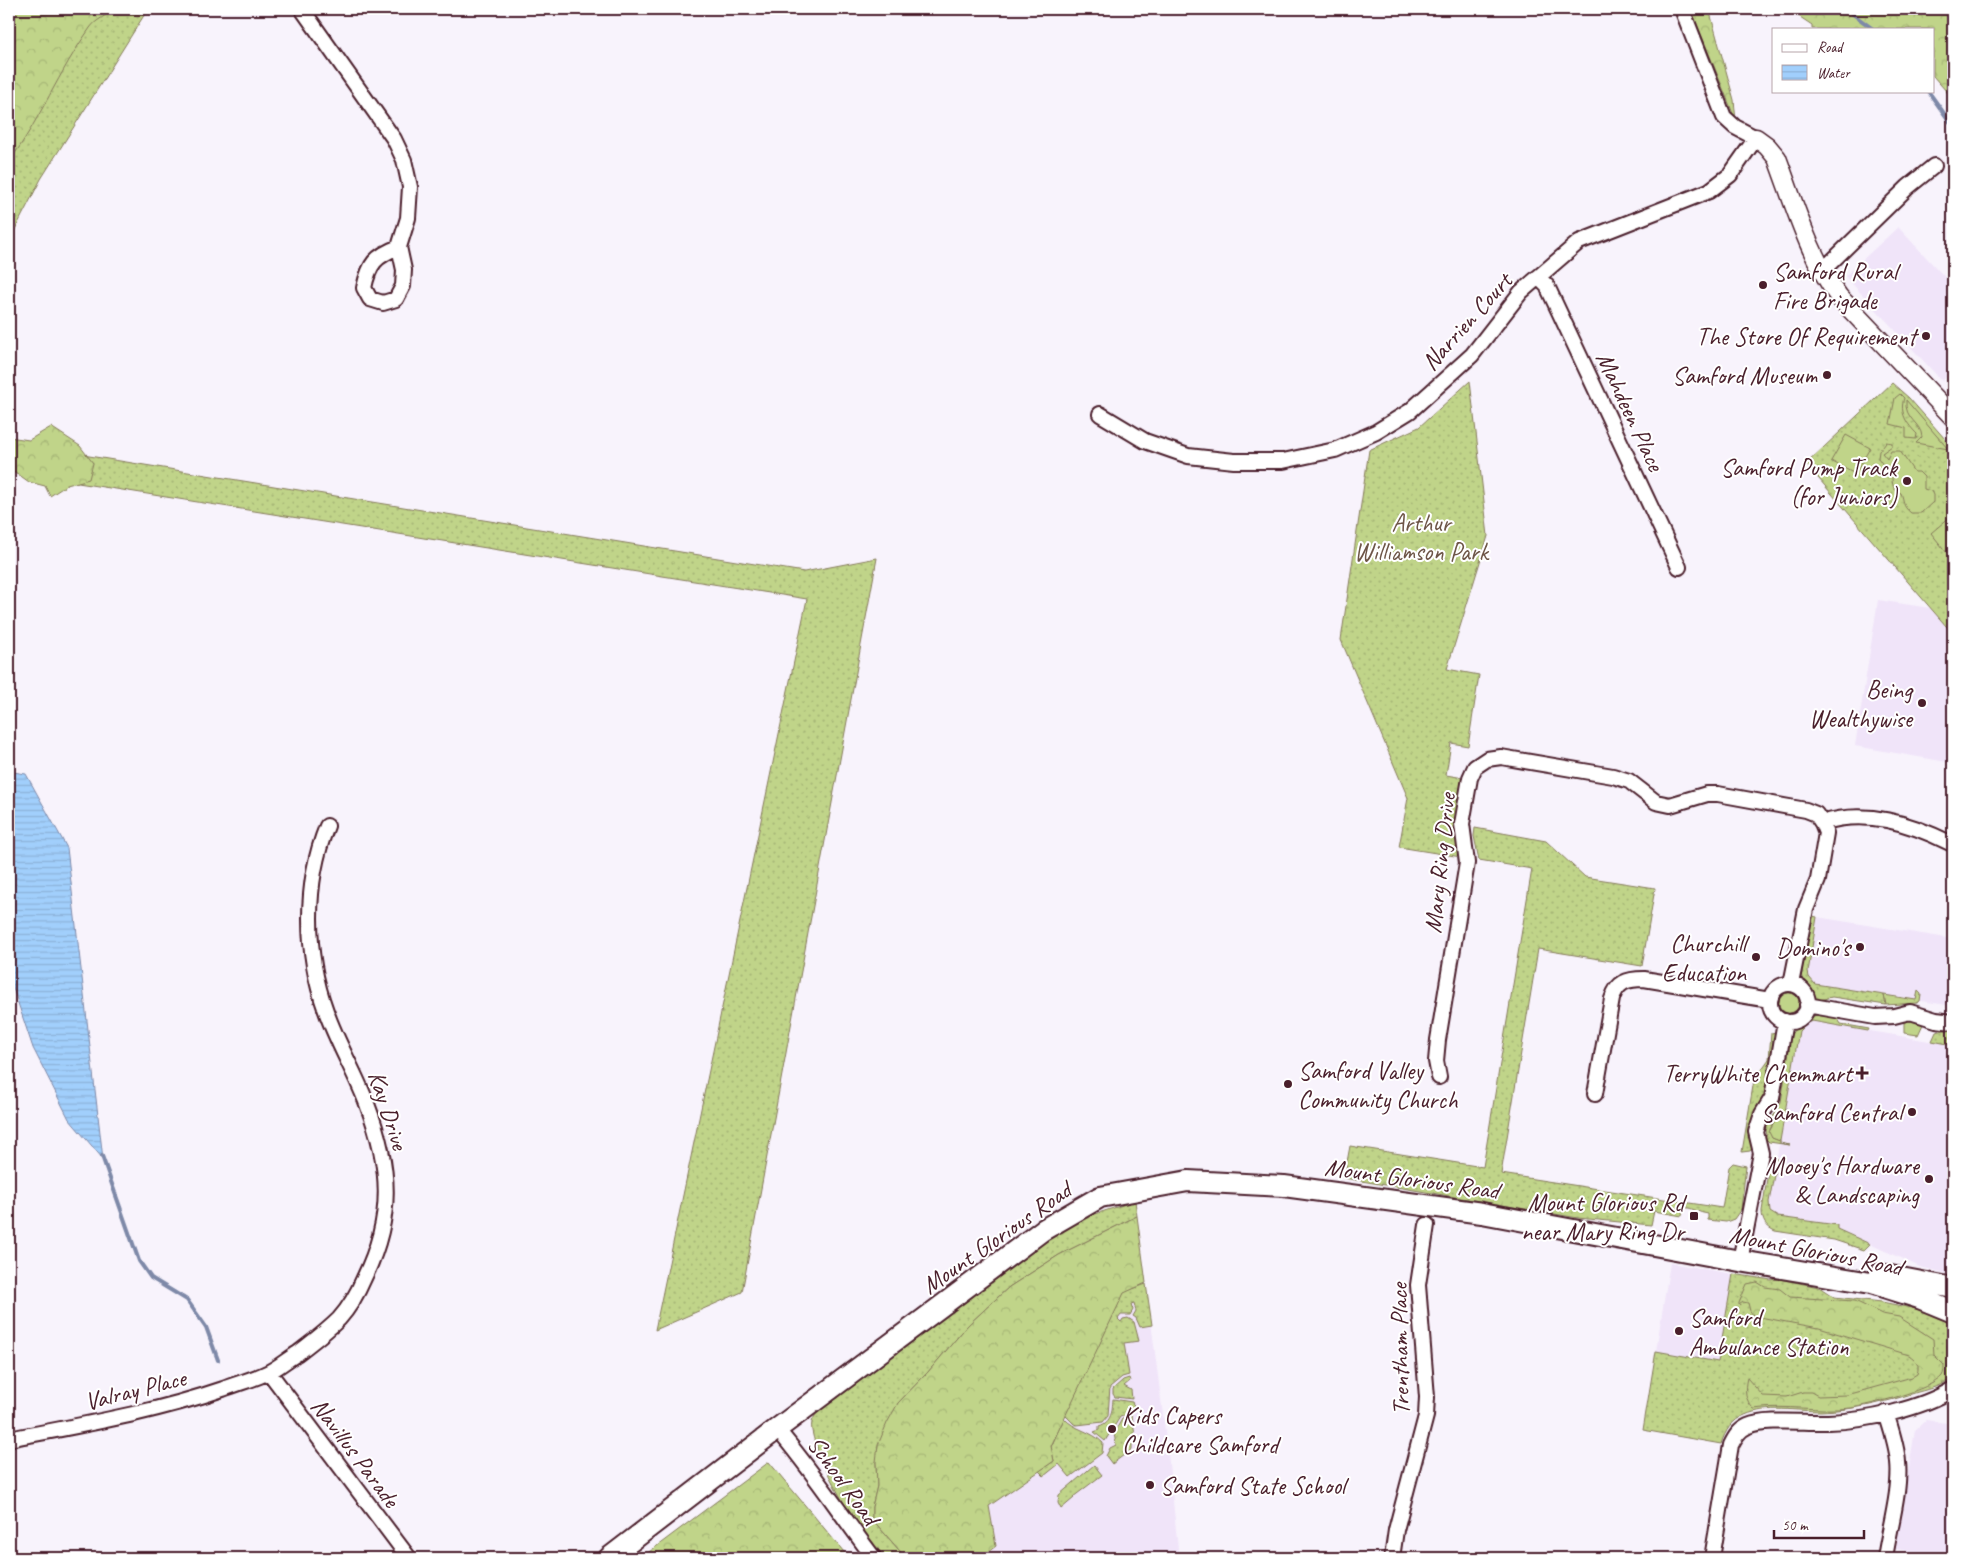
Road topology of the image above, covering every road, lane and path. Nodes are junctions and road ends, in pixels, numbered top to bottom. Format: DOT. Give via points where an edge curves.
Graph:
graph roads {
  1 [pos="302,9"];
  2 [pos="1682,9"];
  3 [pos="1756,138"];
  4 [pos="1934,166"];
  5 [pos="399,247"];
  6 [pos="1822,271"];
  7 [pos="1538,277"];
  8 [pos="1950,408"];
  9 [pos="1100,414"];
  10 [pos="1680,568"];
  11 [pos="1822,823"];
  12 [pos="327,826"];
  13 [pos="1950,843"];
  14 [pos="1790,984"];
  15 [pos="1770,1000"];
  16 [pos="1807,1005"];
  17 [pos="1785,1021"];
  18 [pos="1953,1022"];
  19 [pos="1438,1077"];
  20 [pos="1595,1094"];
  21 [pos="1427,1225"];
  22 [pos="1741,1255"];
  23 [pos="1948,1287"];
  24 [pos="1951,1311"];
  25 [pos="269,1372"];
  26 [pos="1953,1389"];
  27 [pos="1886,1413"];
  28 [pos="777,1429"];
  29 [pos="9,1439"];
  30 [pos="409,1558"];
  31 [pos="609,1558"];
  32 [pos="874,1558"];
  33 [pos="1392,1558"];
  34 [pos="1712,1558"];
  35 [pos="1885,1558"];
  1 -- 5 [label="street" via="394,139 404,160 410,187 408,218"];
  2 -- 3 [label="street" via="1724,117"];
  3 -- 6 [label="street" via="1778,158"];
  3 -- 7 [label="street, Narrien Court" via="1730,175 1709,191 1579,242"];
  4 -- 6 [label="street"];
  6 -- 8 [label="street" via="1840,297"];
  7 -- 9 [label="street, Narrien Court" via="1521,292 1472,355 1410,412 1335,450 1283,462 1234,462 1188,456 1145,441"];
  7 -- 10 [label="street, Mahdeen Place" via="1547,286"];
  11 -- 13 [label="street" via="1860,817 1888,820 1916,827"];
  11 -- 14 [label="street" via="1826,833 1820,872 1806,909"];
  11 -- 19 [label="street, Mary Ring Drive" via="1816,814 1806,810 1722,795 1707,794 1670,805 1656,802 1629,781 1613,776 1501,757 1487,758 1475,767 1470,778 1462,824 1467,863 1438,1040"];
  12 -- 25 [label="street, Kay Drive" via="320,844 310,903 313,962 326,1010 367,1104 382,1154 385,1215 376,1252 340,1317 319,1338"];
  14 -- 15 [label="street" via="1780,986"];
  14 -- 16 [label="street" via="1801,989"];
  15 -- 17 [label="street" via="1772,1011"];
  15 -- 20 [label="street" via="1644,978 1621,982 1614,990"];
  16 -- 17 [label="street" via="1802,1016"];
  16 -- 18 [label="street" via="1875,1016 1910,1012"];
  17 -- 22 [label="street" via="1772,1098 1756,1132 1760,1153"];
  21 -- 33 [label="street, Trentham Place" via="1418,1285 1426,1416 1396,1530"];
  22 -- 23 [label="main road, Mount Glorious Road" via="1844,1266"];
  22 -- 24 [label="main road, Mount Glorious Road" via="1871,1283"];
  22 -- 28 [label="main road, Mount Glorious Road" via="1666,1239 1608,1236 1482,1213 1284,1186 1188,1181 1100,1197 1043,1230"];
  23 -- 24 [label="main road"];
  25 -- 29 [label="street, Valray Place" via="182,1403"];
  25 -- 30 [label="street, Navillus Parade"];
  26 -- 27 [label="street" via="1923,1403"];
  27 -- 34 [label="street" via="1862,1420 1760,1423 1747,1426 1736,1435 1730,1445"];
  27 -- 35 [label="street" via="1898,1463"];
  28 -- 31 [label="main road, Mount Glorious Road"];
  28 -- 32 [label="street, School Road"];
}
